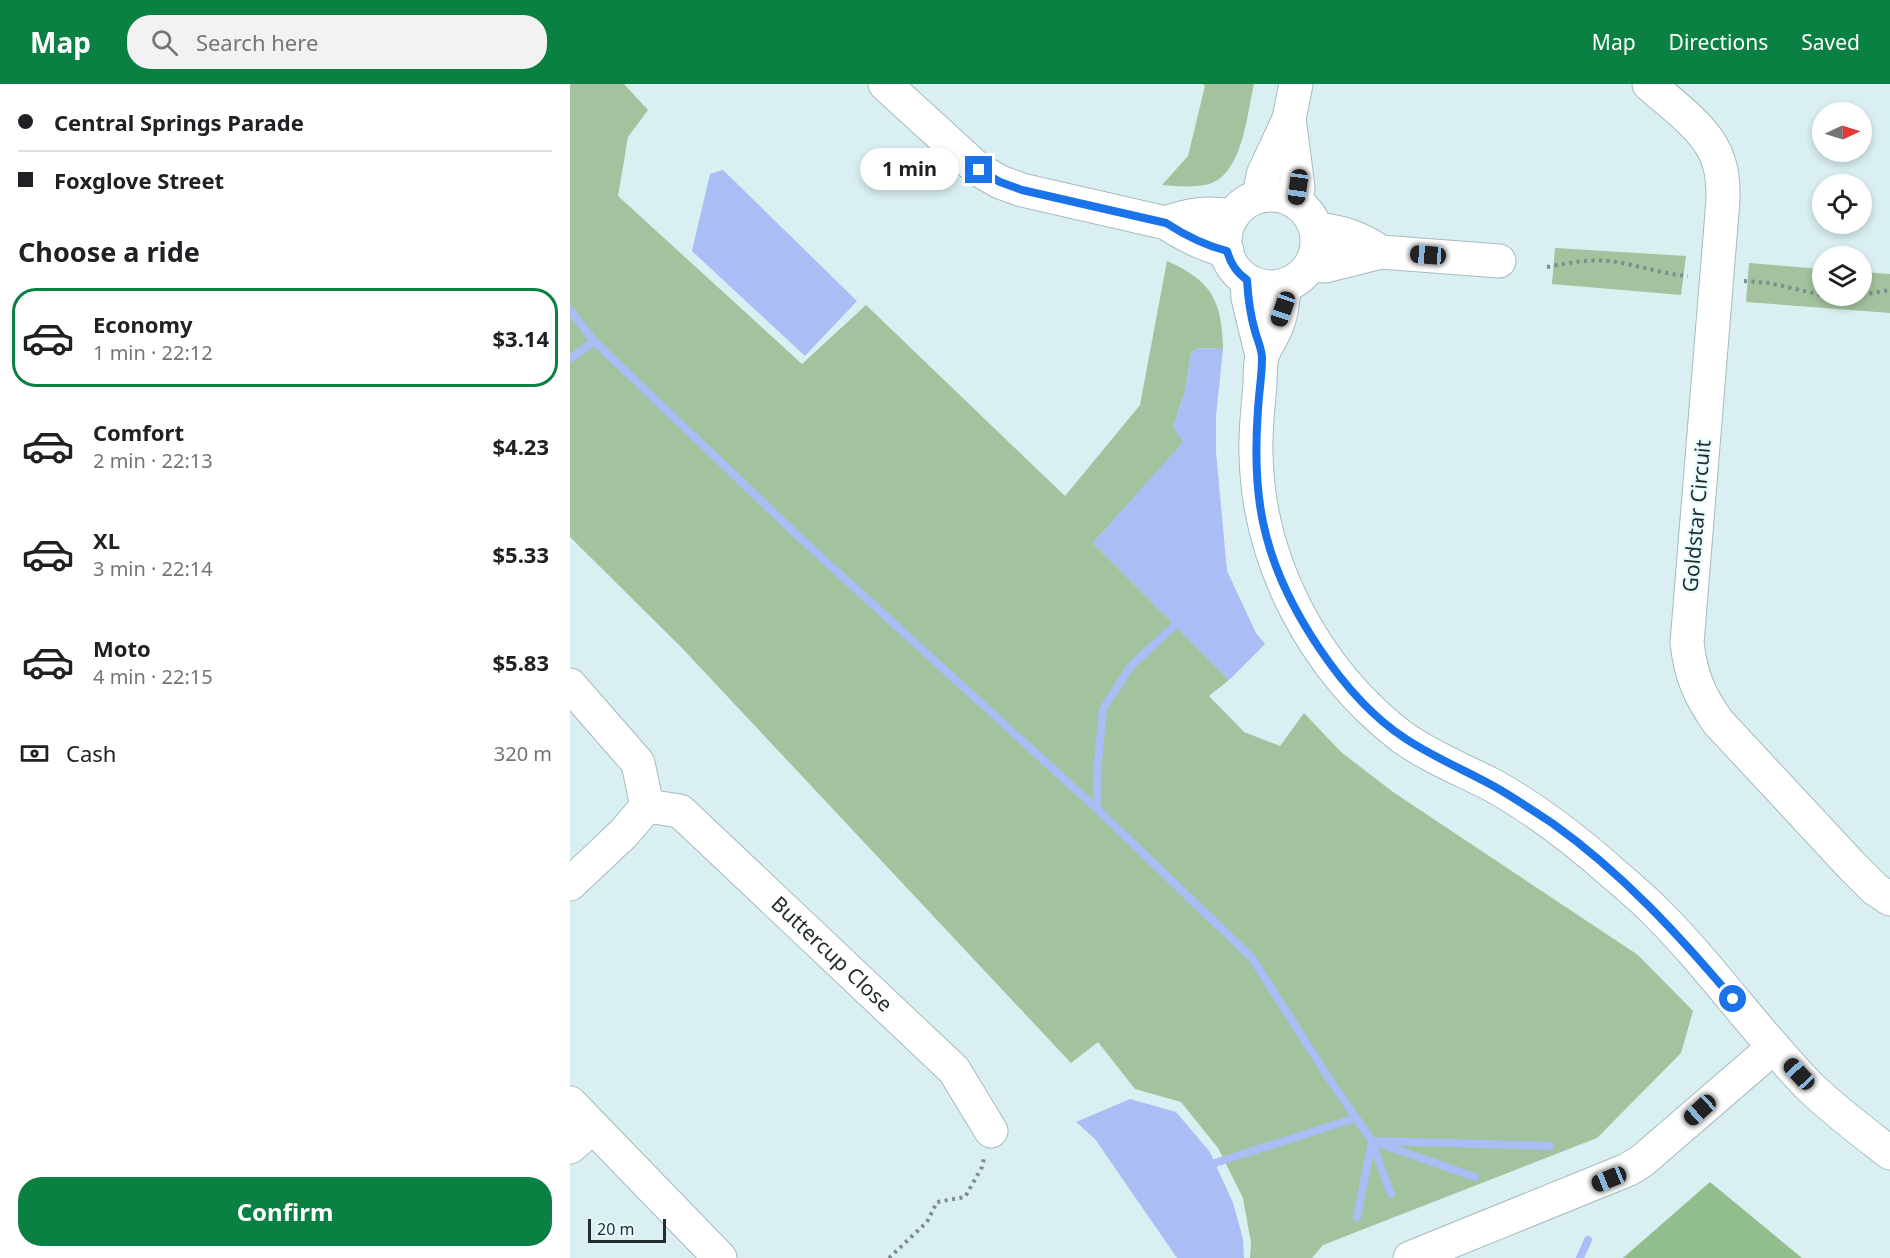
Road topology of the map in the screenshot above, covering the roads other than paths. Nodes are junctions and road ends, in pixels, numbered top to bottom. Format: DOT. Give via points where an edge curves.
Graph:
graph roads {
  1 [pos="885,84"];
  2 [pos="1296,84"];
  3 [pos="1649,84"];
  4 [pos="1289,119"];
  5 [pos="1258,196"];
  6 [pos="1296,202"];
  7 [pos="1232,217"];
  8 [pos="1166,223"];
  9 [pos="1316,229"];
  10 [pos="1227,251"];
  11 [pos="1381,252"];
  12 [pos="1499,261"];
  13 [pos="1311,265"];
  14 [pos="1247,280"];
  15 [pos="1284,285"];
  16 [pos="1262,356"];
  17 [pos="570,685"];
  18 [pos="647,806"];
  19 [pos="570,884"];
  20 [pos="1890,899"];
  21 [pos="1774,1047"];
  22 [pos="570,1103"];
  23 [pos="991,1131"];
  24 [pos="581,1137"];
  25 [pos="1890,1153"];
  26 [pos="720,1258"];
  27 [pos="1410,1258"];
  1 -- 8 [label="street" via="963,157 1000,182"];
  2 -- 4 [label="street"];
  3 -- 20 [label="street, Goldstar Circuit" via="1706,139 1719,162 1722,182 1687,643 1695,684 1718,722 1852,866"];
  4 -- 5 [label="street" via="1263,175"];
  4 -- 6 [label="street" via="1298,187"];
  5 -- 6 [label="street" via="1272,194"];
  5 -- 7 [label="street" via="1239,207"];
  6 -- 9 [label="street" via="1312,218"];
  7 -- 8 [label="street" via="1189,215"];
  7 -- 10 [label="street" via="1225,239"];
  8 -- 10 [label="street" via="1205,245"];
  9 -- 11 [label="street" via="1357,237"];
  9 -- 13 [label="street" via="1316,254"];
  10 -- 14 [label="street" via="1230,262"];
  11 -- 12 [label="street"];
  11 -- 13 [label="street" via="1326,266"];
  13 -- 15 [label="street"];
  14 -- 15 [label="street" via="1271,287"];
  14 -- 16 [label="street"];
  15 -- 16 [label="street" via="1283,309"];
  16 -- 21 [label="street" via="1256,454 1266,534 1293,603 1320,649 1360,698 1404,738 1553,824 1605,866 1654,909"];
  17 -- 18 [label="street" via="638,763"];
  18 -- 19 [label="street"];
  18 -- 23 [label="street, Buttercup Close" via="680,812 929,1045 954,1070"];
  21 -- 25 [label="street" via="1811,1088"];
  21 -- 27 [label="street" via="1627,1170"];
  22 -- 24 [label="street"];
  24 -- 26 [label="street"];
}
